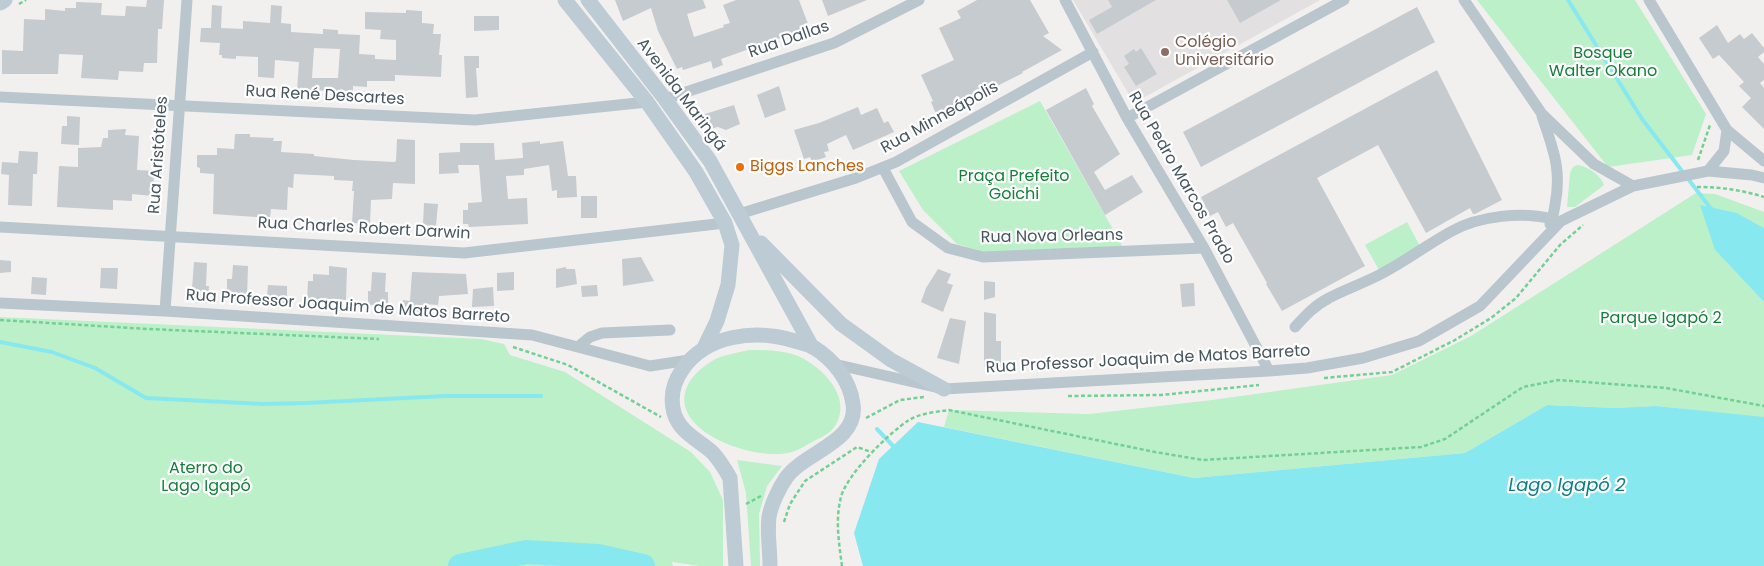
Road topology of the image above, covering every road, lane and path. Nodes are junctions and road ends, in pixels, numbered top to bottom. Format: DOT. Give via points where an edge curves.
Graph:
graph roads {
  1 [pos="5,0"];
  2 [pos="187,0"];
  3 [pos="565,0"];
  4 [pos="588,0"];
  5 [pos="919,0"];
  6 [pos="1064,0"];
  7 [pos="1344,0"];
  8 [pos="1464,0"];
  9 [pos="1649,0"];
  10 [pos="0,3"];
  11 [pos="1093,52"];
  12 [pos="0,97"];
  13 [pos="665,99"];
  14 [pos="648,102"];
  15 [pos="179,106"];
  16 [pos="1542,114"];
  17 [pos="1127,118"];
  18 [pos="1711,121"];
  19 [pos="1727,130"];
  20 [pos="1698,160"];
  21 [pos="1764,161"];
  22 [pos="883,168"];
  23 [pos="1707,172"];
  24 [pos="1764,178"];
  25 [pos="1633,186"];
  26 [pos="1696,187"];
  27 [pos="1764,197"];
  28 [pos="739,214"];
  29 [pos="1552,219"];
  30 [pos="1588,221"];
  31 [pos="724,223"];
  32 [pos="0,227"];
  33 [pos="748,229"];
  34 [pos="170,236"];
  35 [pos="1539,244"];
  36 [pos="1204,248"];
  37 [pos="0,303"];
  38 [pos="165,311"];
  39 [pos="0,320"];
  40 [pos="1295,327"];
  41 [pos="670,330"];
  42 [pos="385,339"];
  43 [pos="578,346"];
  44 [pos="513,347"];
  45 [pos="812,347"];
  46 [pos="704,348"];
  47 [pos="689,360"];
  48 [pos="834,364"];
  49 [pos="1269,372"];
  50 [pos="1315,379"];
  51 [pos="1267,384"];
  52 [pos="944,389"];
  53 [pos="1061,396"];
  54 [pos="1764,406"];
  55 [pos="850,427"];
  56 [pos="682,429"];
  57 [pos="871,452"];
  58 [pos="774,501"];
  59 [pos="732,506"];
  60 [pos="783,524"];
  61 [pos="736,566"];
  62 [pos="770,566"];
  63 [pos="842,566"];
  1 -- 10 [label="main road"];
  2 -- 15 [label="street, Rua Aristóteles"];
  3 -- 14 [label="main road, Avenida Maringá"];
  4 -- 13 [label="main road, Avenida Maringá"];
  5 -- 13 [label="street, Rua Dallas" via="834,43"];
  6 -- 11 [label="street, Rua Pedro Marcos Prado"];
  7 -- 17 [label="street"];
  8 -- 16 [label="street"];
  9 -- 19 [label="street"];
  11 -- 17 [label="street, Rua Pedro Marcos Prado"];
  11 -- 22 [label="street, Rua Minneápolis"];
  12 -- 15 [label="street, Rua René Descartes"];
  13 -- 28 [label="main road, Avenida Maringá" via="710,161"];
  14 -- 15 [label="street, Rua René Descartes" via="475,120"];
  14 -- 31 [label="main road, Avenida Maringá" via="696,172"];
  15 -- 34 [label="street, Rua Aristóteles"];
  16 -- 25 [label="street" via="1594,164"];
  16 -- 29 [label="street" via="1557,162 1557,196"];
  17 -- 36 [label="street, Rua Pedro Marcos Prado"];
  18 -- 20 [label="path"];
  19 -- 21 [label="street"];
  19 -- 23 [label="street" via="1724,151"];
  22 -- 28 [label="street, Rua Minneápolis"];
  22 -- 36 [label="street, Rua Nova Orleans" via="912,222 948,248 974,255"];
  23 -- 24 [label="street, Rua Professor Joaquim de Matos Barreto"];
  23 -- 25 [label="street, Rua Professor Joaquim de Matos Barreto"];
  25 -- 35 [label="street, Rua Professor Joaquim de Matos Barreto" via="1561,221"];
  26 -- 27 [label="path" via="1739,190"];
  28 -- 33 [label="main road, Avenida Maringá"];
  29 -- 35 [label="street"];
  29 -- 40 [label="street" via="1510,216 1454,230 1381,274 1328,298"];
  30 -- 50 [label="path" via="1560,245 1516,298 1455,340 1392,372"];
  31 -- 34 [label="street, Rua Charles Robert Darwin" via="464,252"];
  31 -- 46 [label="main road, Avenida Maringá" via="732,245 728,285 717,321"];
  32 -- 34 [label="street, Rua Charles Robert Darwin"];
  33 -- 45 [label="main road, Avenida Maringá"];
  33 -- 52 [label="main road" via="841,324 891,360"];
  34 -- 38 [label="street, Rua Aristóteles"];
  35 -- 49 [label="street, Rua Professor Joaquim de Matos Barreto" via="1480,306 1419,342 1363,358"];
  36 -- 49 [label="street, Rua Pedro Marcos Prado"];
  37 -- 38 [label="street, Rua Professor Joaquim de Matos Barreto"];
  38 -- 43 [label="street, Rua Professor Joaquim de Matos Barreto" via="532,335"];
  39 -- 42 [label="path"];
  41 -- 43 [label="street" via="602,333"];
  43 -- 47 [label="street, Rua Professor Joaquim de Matos Barreto" via="650,366"];
  44 -- 56 [label="path" via="568,366"];
  45 -- 46 [label="main road, Avenida Maringá" via="782,337 755,335 725,339"];
  45 -- 48 [label="main road, Avenida Maringá"];
  46 -- 47 [label="main road, Avenida Maringá"];
  47 -- 56 [label="main road, Avenida Maringá" via="676,379 672,402"];
  48 -- 52 [label="street, Rua Professor Joaquim de Matos Barreto"];
  48 -- 55 [label="main road, Avenida Maringá" via="850,386 854,406"];
  49 -- 52 [label="street, Rua Professor Joaquim de Matos Barreto"];
  51 -- 53 [label="path" via="1161,395"];
  52 -- 55 [label="path" via="931,397 900,400"];
  54 -- 57 [label="path" via="1666,388 1558,380 1523,387 1444,439 1421,447 1203,460 949,410 922,414 908,420"];
  55 -- 58 [label="main road" via="786,478"];
  56 -- 59 [label="main road, Avenida Maringá" via="724,467 730,478"];
  57 -- 60 [label="path" via="857,447 805,481 790,504"];
  57 -- 63 [label="path" via="855,471 841,496 837,527"];
  58 -- 59 [label="path" via="762,496 741,506"];
  58 -- 62 [label="main road" via="769,517"];
  59 -- 61 [label="main road, Avenida Maringá"];
}
